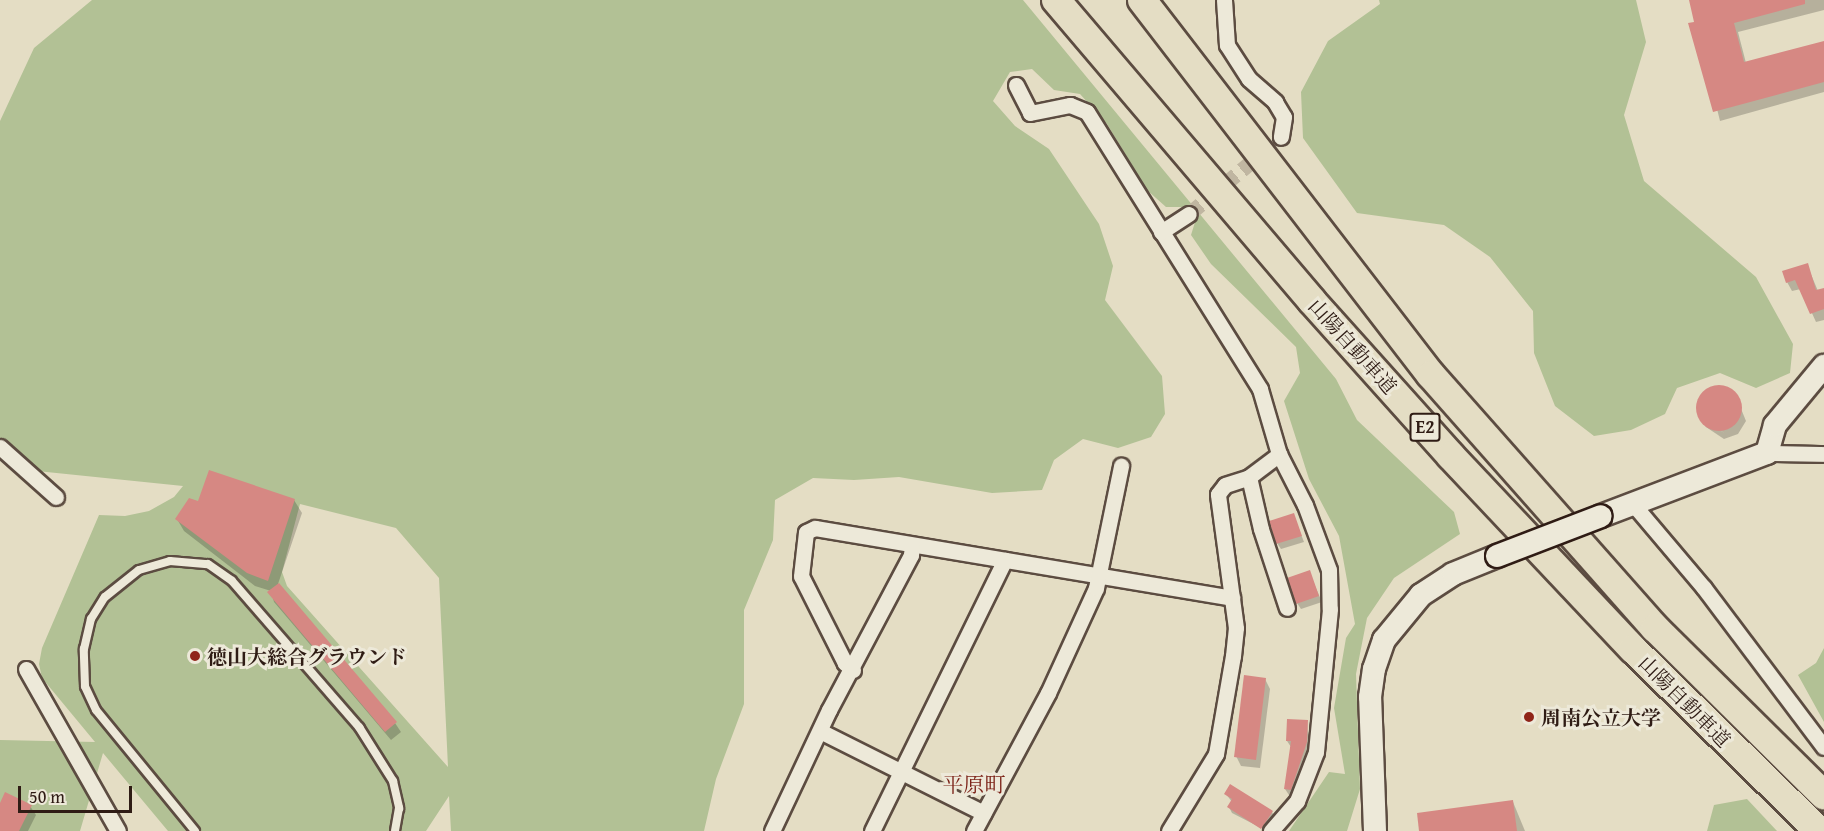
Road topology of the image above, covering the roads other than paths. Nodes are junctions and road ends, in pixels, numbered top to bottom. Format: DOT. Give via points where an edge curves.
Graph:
graph roads {
  1 [pos="1056,0"];
  2 [pos="1142,0"];
  3 [pos="1224,0"];
  4 [pos="1016,85"];
  5 [pos="1281,137"];
  6 [pos="1189,214"];
  7 [pos="1161,232"];
  8 [pos="1824,366"];
  9 [pos="0,447"];
  10 [pos="1767,453"];
  11 [pos="1279,454"];
  12 [pos="1824,454"];
  13 [pos="1121,465"];
  14 [pos="1249,477"];
  15 [pos="56,497"];
  16 [pos="1633,504"];
  17 [pos="912,545"];
  18 [pos="1005,560"];
  19 [pos="1100,576"];
  20 [pos="1232,598"];
  21 [pos="1287,608"];
  22 [pos="26,669"];
  23 [pos="853,670"];
  24 [pos="820,731"];
  25 [pos="1824,747"];
  26 [pos="902,772"];
  27 [pos="1824,795"];
  28 [pos="984,813"];
  29 [pos="118,831"];
  30 [pos="195,831"];
  31 [pos="395,831"];
  32 [pos="772,831"];
  33 [pos="872,831"];
  34 [pos="974,831"];
  35 [pos="1169,831"];
  36 [pos="1271,831"];
  37 [pos="1376,831"];
  38 [pos="1819,831"];
  1 -- 38 [label="highway, 山陽自動車道 / E2" via="1312,301 1451,456 1633,649"];
  2 -- 27 [label="highway, 山陽自動車道 / E2" via="1431,375 1655,628"];
  3 -- 5 [label="street" via="1227,45 1249,79 1280,110 1284,117"];
  4 -- 7 [label="street" via="1030,113 1070,105 1087,112"];
  6 -- 7 [label="street"];
  7 -- 11 [label="street" via="1260,389"];
  8 -- 10 [label="street" via="1775,425"];
  9 -- 15 [label="street"];
  10 -- 12 [label="street"];
  10 -- 16 [label="street"];
  11 -- 14 [label="street"];
  11 -- 36 [label="street" via="1305,505 1329,570 1330,609 1316,752 1297,801"];
  13 -- 19 [label="street"];
  14 -- 20 [label="street" via="1225,485 1218,494"];
  14 -- 21 [label="street"];
  16 -- 25 [label="street" via="1704,588"];
  16 -- 37 [label="street, bridge" via="1453,574 1421,595 1384,640 1370,697"];
  17 -- 18 [label="street"];
  17 -- 23 [label="street"];
  17 -- 23 [label="street" via="815,528 806,532 801,576 845,663"];
  18 -- 19 [label="street"];
  18 -- 26 [label="street"];
  19 -- 20 [label="street"];
  19 -- 28 [label="street" via="1048,693"];
  20 -- 35 [label="street" via="1236,628 1216,754"];
  22 -- 29 [label="street"];
  23 -- 24 [label="street"];
  24 -- 26 [label="street"];
  24 -- 32 [label="street"];
  26 -- 28 [label="street"];
  26 -- 33 [label="street"];
  28 -- 34 [label="street"];
  30 -- 31 [label="lane" via="96,710 85,686 84,648 91,619 105,597 139,570 170,561 208,564 232,581 359,727 393,781 399,808"];
}
